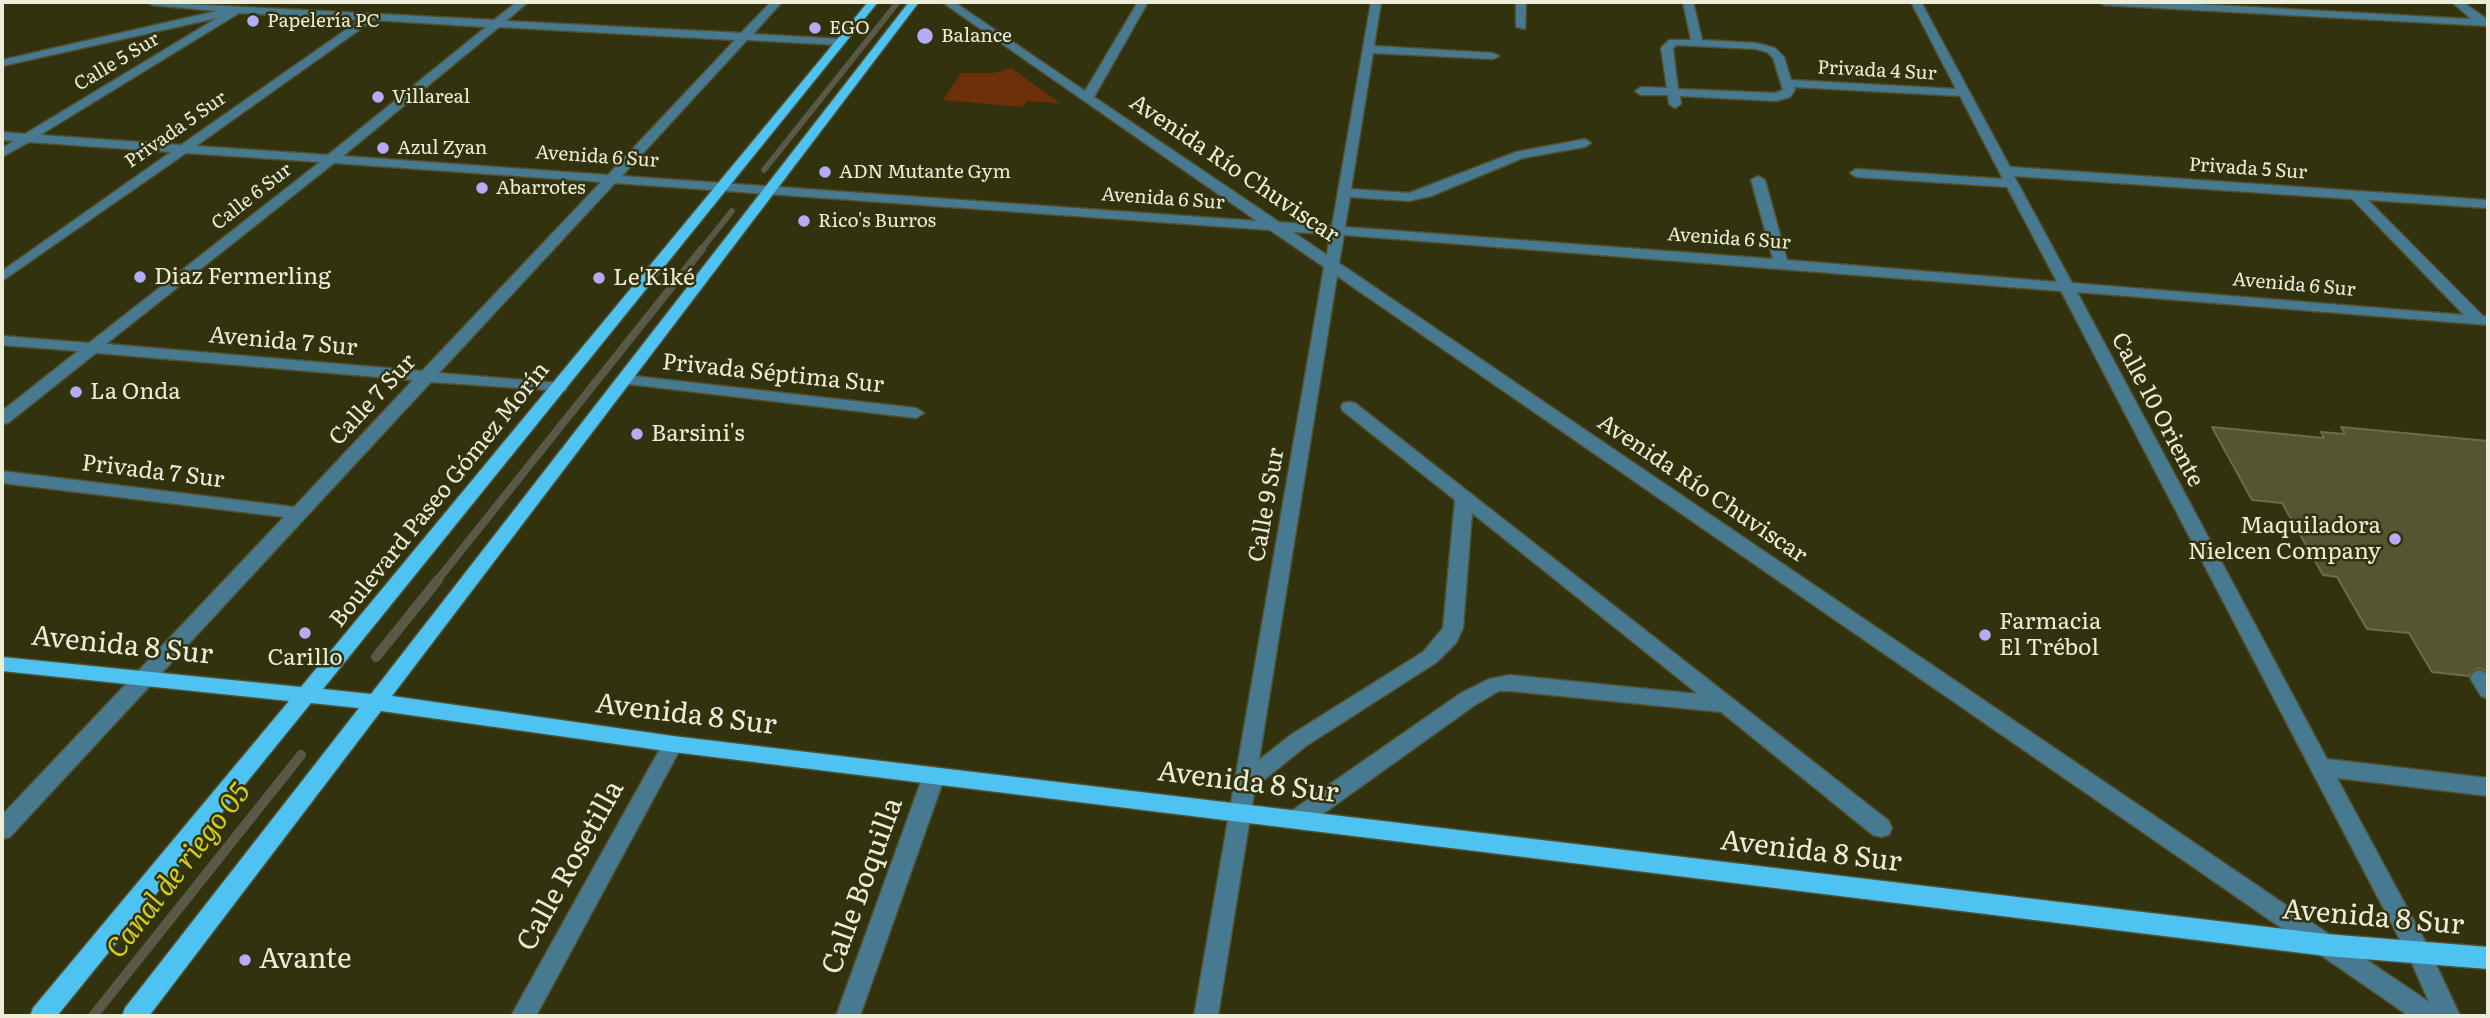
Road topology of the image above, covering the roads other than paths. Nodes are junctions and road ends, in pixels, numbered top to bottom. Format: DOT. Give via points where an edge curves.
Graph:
graph roads {
  1 [pos="152,2"];
  2 [pos="251,2"];
  3 [pos="275,2"];
  4 [pos="523,2"];
  5 [pos="777,2"];
  6 [pos="873,2"];
  7 [pos="914,2"];
  8 [pos="947,2"];
  9 [pos="1143,2"];
  10 [pos="1376,2"];
  11 [pos="1521,2"];
  12 [pos="1688,2"];
  13 [pos="1916,2"];
  14 [pos="2104,2"];
  15 [pos="2457,2"];
  16 [pos="237,10"];
  17 [pos="372,16"];
  18 [pos="495,23"];
  19 [pos="2486,24"];
  20 [pos="1521,27"];
  21 [pos="744,37"];
  22 [pos="840,42"];
  23 [pos="1697,43"];
  24 [pos="1368,49"];
  25 [pos="1493,56"];
  26 [pos="2,63"];
  27 [pos="1788,83"];
  28 [pos="1641,91"];
  29 [pos="1964,93"];
  30 [pos="1087,98"];
  31 [pos="1674,98"];
  32 [pos="2,136"];
  33 [pos="26,138"];
  34 [pos="1585,144"];
  35 [pos="183,149"];
  36 [pos="2,153"];
  37 [pos="332,158"];
  38 [pos="1856,173"];
  39 [pos="613,177"];
  40 [pos="2008,177"];
  41 [pos="1758,180"];
  42 [pos="721,186"];
  43 [pos="772,189"];
  44 [pos="1344,193"];
  45 [pos="2356,195"];
  46 [pos="2488,204"];
  47 [pos="1274,226"];
  48 [pos="1337,230"];
  49 [pos="1782,263"];
  50 [pos="1332,265"];
  51 [pos="2,276"];
  52 [pos="2066,285"];
  53 [pos="2483,320"];
  54 [pos="2,340"];
  55 [pos="90,347"];
  56 [pos="425,377"];
  57 [pos="625,380"];
  58 [pos="559,388"];
  59 [pos="1349,407"];
  60 [pos="916,413"];
  61 [pos="2,419"];
  62 [pos="2,477"];
  63 [pos="1464,499"];
  64 [pos="298,513"];
  65 [pos="2,664"];
  66 [pos="144,679"];
  67 [pos="309,694"];
  68 [pos="376,702"];
  69 [pos="1725,705"];
  70 [pos="673,744"];
  71 [pos="2320,767"];
  72 [pos="934,776"];
  73 [pos="1245,783"];
  74 [pos="2488,787"];
  75 [pos="1240,813"];
  76 [pos="1298,819"];
  77 [pos="1881,828"];
  78 [pos="2,830"];
  79 [pos="2326,945"];
  80 [pos="2418,950"];
  81 [pos="2488,958"];
  82 [pos="42,1016"];
  83 [pos="134,1016"];
  84 [pos="523,1016"];
  85 [pos="848,1016"];
  86 [pos="1206,1016"];
  87 [pos="2429,1016"];
  88 [pos="2448,1016"];
  1 -- 16 [label="street"];
  2 -- 16 [label="street, Calle 5 Sur"];
  3 -- 16 [label="street"];
  4 -- 18 [label="street, Calle 6 Sur"];
  5 -- 21 [label="street, Calle 7 Sur"];
  6 -- 22 [label="main road, Boulevard Paseo Gómez Morín"];
  7 -- 43 [label="main road"];
  8 -- 30 [label="street, Avenida Río Chuviscar"];
  9 -- 30 [label="street"];
  10 -- 24 [label="street, Calle 9 Sur"];
  11 -- 20 [label="street"];
  12 -- 23 [label="street"];
  13 -- 29 [label="street, Calle 10 Oriente"];
  14 -- 19 [label="street"];
  15 -- 19 [label="street"];
  16 -- 17 [label="street"];
  16 -- 26 [label="street"];
  16 -- 33 [label="street, Calle 5 Sur"];
  17 -- 18 [label="street"];
  17 -- 35 [label="street, Privada 5 Sur"];
  18 -- 21 [label="street"];
  18 -- 37 [label="street, Calle 6 Sur"];
  21 -- 22 [label="street"];
  21 -- 39 [label="street, Calle 7 Sur"];
  22 -- 42 [label="main road, Boulevard Paseo Gómez Morín"];
  23 -- 27 [label="street" via="1771,50"];
  23 -- 31 [label="street" via="1669,43"];
  24 -- 25 [label="street"];
  24 -- 44 [label="street, Calle 9 Sur"];
  27 -- 29 [label="street, Privada 4 Sur"];
  27 -- 31 [label="street" via="1788,92 1781,96"];
  28 -- 31 [label="street"];
  29 -- 40 [label="street, Calle 10 Oriente"];
  30 -- 47 [label="street, Avenida Río Chuviscar"];
  32 -- 33 [label="street, Avenida 6 Sur"];
  33 -- 35 [label="street, Avenida 6 Sur"];
  33 -- 36 [label="street, Calle 5 Sur"];
  34 -- 44 [label="street" via="1520,155 1409,197"];
  35 -- 37 [label="street, Avenida 6 Sur"];
  35 -- 51 [label="street, Privada 5 Sur"];
  37 -- 39 [label="street, Avenida 6 Sur"];
  37 -- 55 [label="street, Calle 6 Sur"];
  38 -- 40 [label="street, Privada 5 Sur"];
  39 -- 42 [label="street, Avenida 6 Sur"];
  39 -- 56 [label="street, Calle 7 Sur"];
  40 -- 45 [label="street, Privada 5 Sur"];
  40 -- 52 [label="street, Calle 10 Oriente"];
  41 -- 49 [label="street"];
  42 -- 43 [label="street, Avenida 6 Sur"];
  42 -- 58 [label="main road, Boulevard Paseo Gómez Morín"];
  43 -- 47 [label="street, Avenida 6 Sur"];
  43 -- 57 [label="main road"];
  44 -- 48 [label="street, Calle 9 Sur"];
  45 -- 46 [label="street, Privada 5 Sur"];
  45 -- 53 [label="street"];
  47 -- 48 [label="street, Avenida 6 Sur"];
  47 -- 50 [label="street, Avenida Río Chuviscar"];
  48 -- 49 [label="street, Avenida 6 Sur"];
  48 -- 50 [label="street, Calle 9 Sur"];
  49 -- 52 [label="street, Avenida 6 Sur"];
  50 -- 73 [label="street, Calle 9 Sur"];
  50 -- 79 [label="street, Avenida Río Chuviscar"];
  52 -- 53 [label="street, Avenida 6 Sur"];
  52 -- 71 [label="street, Calle 10 Oriente"];
  54 -- 55 [label="street, Avenida 7 Sur"];
  55 -- 56 [label="street, Avenida 7 Sur"];
  55 -- 61 [label="street, Calle 6 Sur"];
  56 -- 58 [label="street, Avenida 7 Sur"];
  56 -- 64 [label="street, Calle 7 Sur"];
  57 -- 60 [label="street, Privada Séptima Sur"];
  57 -- 68 [label="main road"];
  58 -- 67 [label="main road, Boulevard Paseo Gómez Morín"];
  59 -- 63 [label="street"];
  62 -- 64 [label="street, Privada 7 Sur"];
  63 -- 69 [label="street"];
  63 -- 73 [label="street" via="1450,638 1430,657 1299,740"];
  64 -- 66 [label="street, Calle 7 Sur"];
  65 -- 66 [label="main road, Avenida 8 Sur"];
  66 -- 67 [label="main road, Avenida 8 Sur"];
  66 -- 78 [label="street, Calle 7 Sur"];
  67 -- 68 [label="main road, Avenida 8 Sur"];
  67 -- 82 [label="main road, Boulevard Paseo Gómez Morín"];
  68 -- 70 [label="main road, Avenida 8 Sur"];
  68 -- 83 [label="main road"];
  69 -- 76 [label="street" via="1496,684"];
  69 -- 77 [label="street"];
  70 -- 72 [label="main road, Avenida 8 Sur"];
  70 -- 84 [label="street, Calle Rosetilla"];
  71 -- 74 [label="street"];
  71 -- 80 [label="street, Calle 10 Oriente"];
  72 -- 75 [label="main road, Avenida 8 Sur"];
  72 -- 85 [label="street, Calle Boquilla"];
  73 -- 75 [label="street, Calle 9 Sur"];
  75 -- 76 [label="main road, Avenida 8 Sur"];
  75 -- 86 [label="street, Calle 9 Sur"];
  76 -- 79 [label="main road, Avenida 8 Sur"];
  79 -- 80 [label="main road, Avenida 8 Sur"];
  79 -- 87 [label="street, Avenida Río Chuviscar"];
  80 -- 81 [label="main road, Avenida 8 Sur"];
  80 -- 88 [label="street, Calle 10 Oriente"];
}
